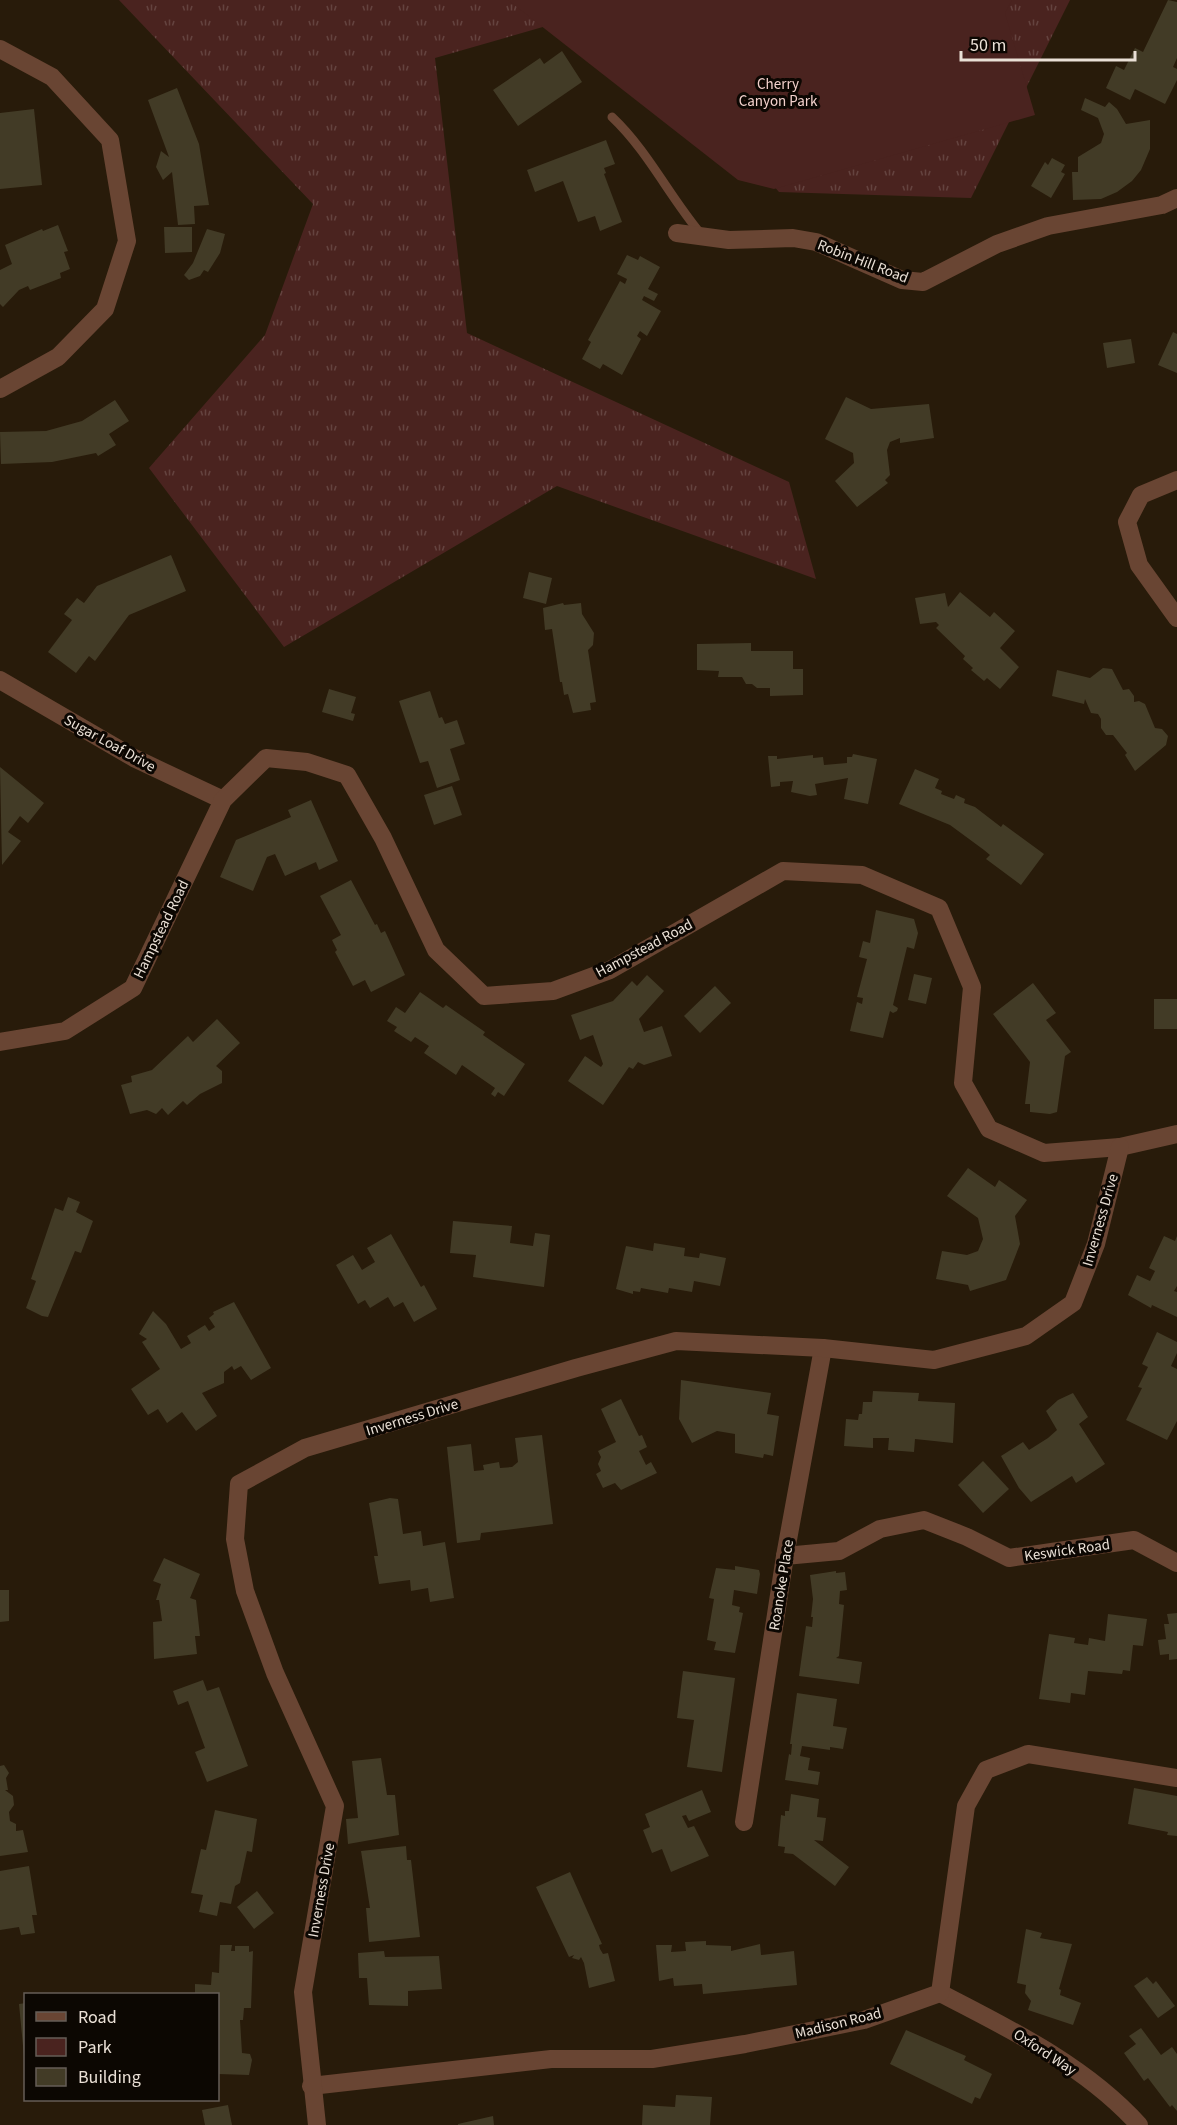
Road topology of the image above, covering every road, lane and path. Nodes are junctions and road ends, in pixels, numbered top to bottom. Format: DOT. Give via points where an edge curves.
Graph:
graph roads {
  1 [pos="0,49"];
  2 [pos="612,117"];
  3 [pos="1177,198"];
  4 [pos="677,233"];
  5 [pos="703,237"];
  6 [pos="0,389"];
  7 [pos="1177,480"];
  8 [pos="1177,618"];
  9 [pos="0,681"];
  10 [pos="223,800"];
  11 [pos="0,1042"];
  12 [pos="1177,1134"];
  13 [pos="1120,1147"];
  14 [pos="823,1348"];
  15 [pos="785,1556"];
  16 [pos="1177,1563"];
  17 [pos="1177,1778"];
  18 [pos="744,1822"];
  19 [pos="940,1993"];
  20 [pos="311,2086"];
  21 [pos="317,2125"];
  22 [pos="1139,2125"];
  1 -- 6 [label="street" via="52,77 110,140 127,241 105,309 58,357"];
  2 -- 5 [label="lane" via="633,137"];
  3 -- 5 [label="street, Robin Hill Road" via="1162,205 1048,226 997,244 922,282 902,280 816,242"];
  4 -- 5 [label="street, Robin Hill Road"];
  7 -- 8 [label="street" via="1141,495 1127,522 1140,565"];
  9 -- 10 [label="street, Sugar Loaf Drive" via="134,758"];
  10 -- 11 [label="street, Hampstead Road" via="133,988 65,1031"];
  10 -- 13 [label="street, Hampstead Road" via="266,758 308,762 347,775 383,838 436,950 484,996 553,991 610,970 783,871 862,875 939,908 972,987 963,1083 989,1129 1044,1153"];
  12 -- 13 [label="street, Hampstead Road"];
  13 -- 14 [label="street, Inverness Drive" via="1096,1244 1074,1303 1026,1336 934,1360"];
  14 -- 15 [label="street, Roanoke Place"];
  14 -- 20 [label="street, Inverness Drive" via="676,1341 305,1448 240,1484 235,1539 245,1591 275,1673 335,1806 303,1992"];
  15 -- 16 [label="street, Keswick Road" via="839,1551 880,1529 924,1520 1009,1558 1134,1540"];
  15 -- 18 [label="street, Roanoke Place"];
  17 -- 19 [label="street" via="1028,1754 987,1770 966,1806"];
  19 -- 20 [label="street, Madison Road" via="864,2020 652,2059 551,2059"];
  19 -- 22 [label="street, Oxford Way" via="1025,2037 1117,2100"];
  20 -- 21 [label="street, Inverness Drive"];
}
